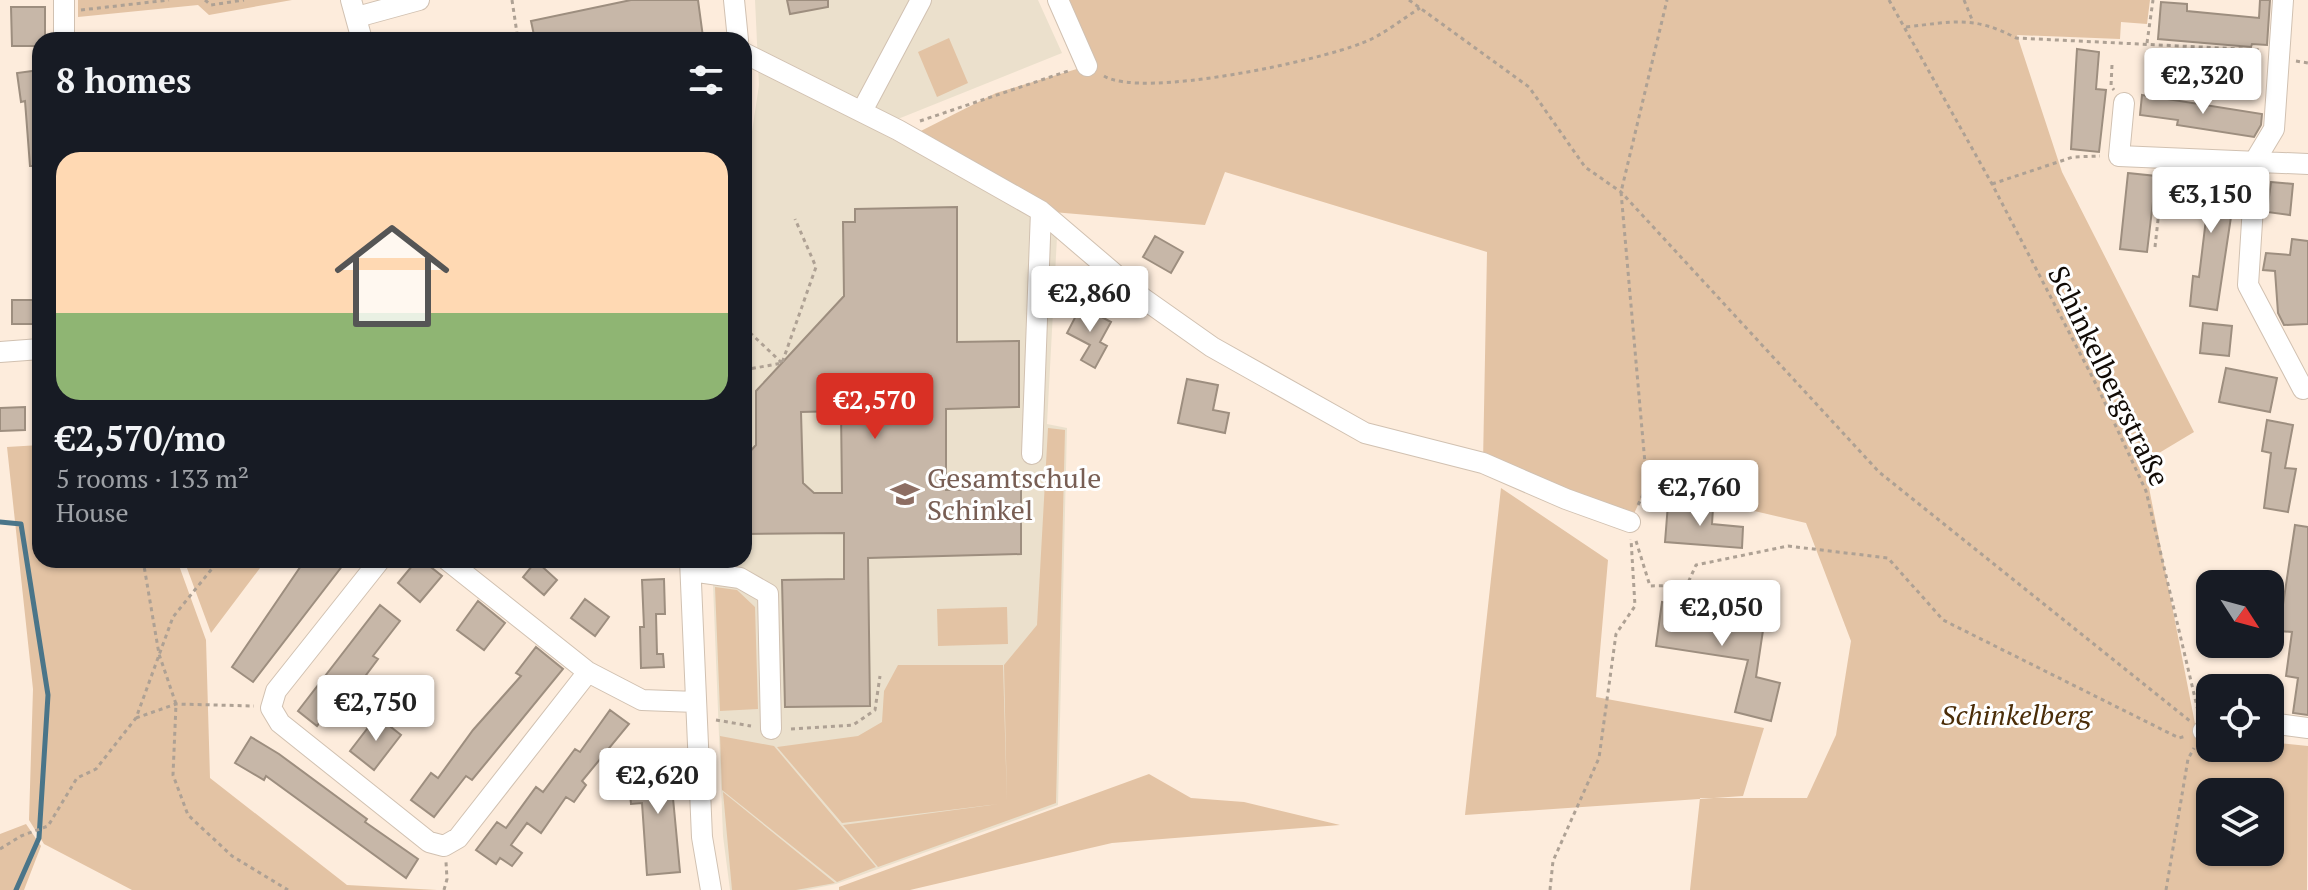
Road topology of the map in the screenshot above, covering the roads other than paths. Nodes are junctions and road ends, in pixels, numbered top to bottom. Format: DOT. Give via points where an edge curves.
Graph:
graph roads {
  1 [pos="419,0"];
  2 [pos="734,0"];
  3 [pos="921,0"];
  4 [pos="1058,0"];
  5 [pos="2283,0"];
  6 [pos="63,6"];
  7 [pos="354,8"];
  8 [pos="64,32"];
  9 [pos="360,32"];
  10 [pos="737,32"];
  11 [pos="752,57"];
  12 [pos="1087,66"];
  13 [pos="2124,103"];
  14 [pos="862,111"];
  15 [pos="2256,159"];
  16 [pos="2308,164"];
  17 [pos="1041,211"];
  18 [pos="32,350"];
  19 [pos="0,352"];
  20 [pos="2303,389"];
  21 [pos="1032,454"];
  22 [pos="1630,522"];
  23 [pos="374,568"];
  24 [pos="457,568"];
  25 [pos="690,568"];
  26 [pos="698,568"];
  27 [pos="588,672"];
  28 [pos="696,709"];
  29 [pos="2284,725"];
  30 [pos="2308,728"];
  31 [pos="771,729"];
  32 [pos="711,890"];
  1 -- 7 [label="street"];
  2 -- 10 [label="street"];
  3 -- 14 [label="street"];
  4 -- 12 [label="street"];
  5 -- 15 [label="street" via="2274,129"];
  6 -- 8 [label="street"];
  7 -- 9 [label="street"];
  11 -- 14 [label="street"];
  13 -- 15 [label="street" via="2119,156"];
  14 -- 17 [label="street"];
  15 -- 16 [label="street"];
  15 -- 20 [label="street" via="2248,285"];
  17 -- 21 [label="street"];
  17 -- 22 [label="street" via="1144,299 1212,347 1365,433 1483,463"];
  18 -- 19 [label="street"];
  23 -- 27 [label="street" via="276,691 271,708 280,723 429,842 444,846 458,838"];
  24 -- 27 [label="street"];
  25 -- 28 [label="street"];
  26 -- 31 [label="street" via="740,578 768,594"];
  27 -- 28 [label="street" via="642,700"];
  28 -- 32 [label="street" via="702,837"];
  29 -- 30 [label="street"];
}
